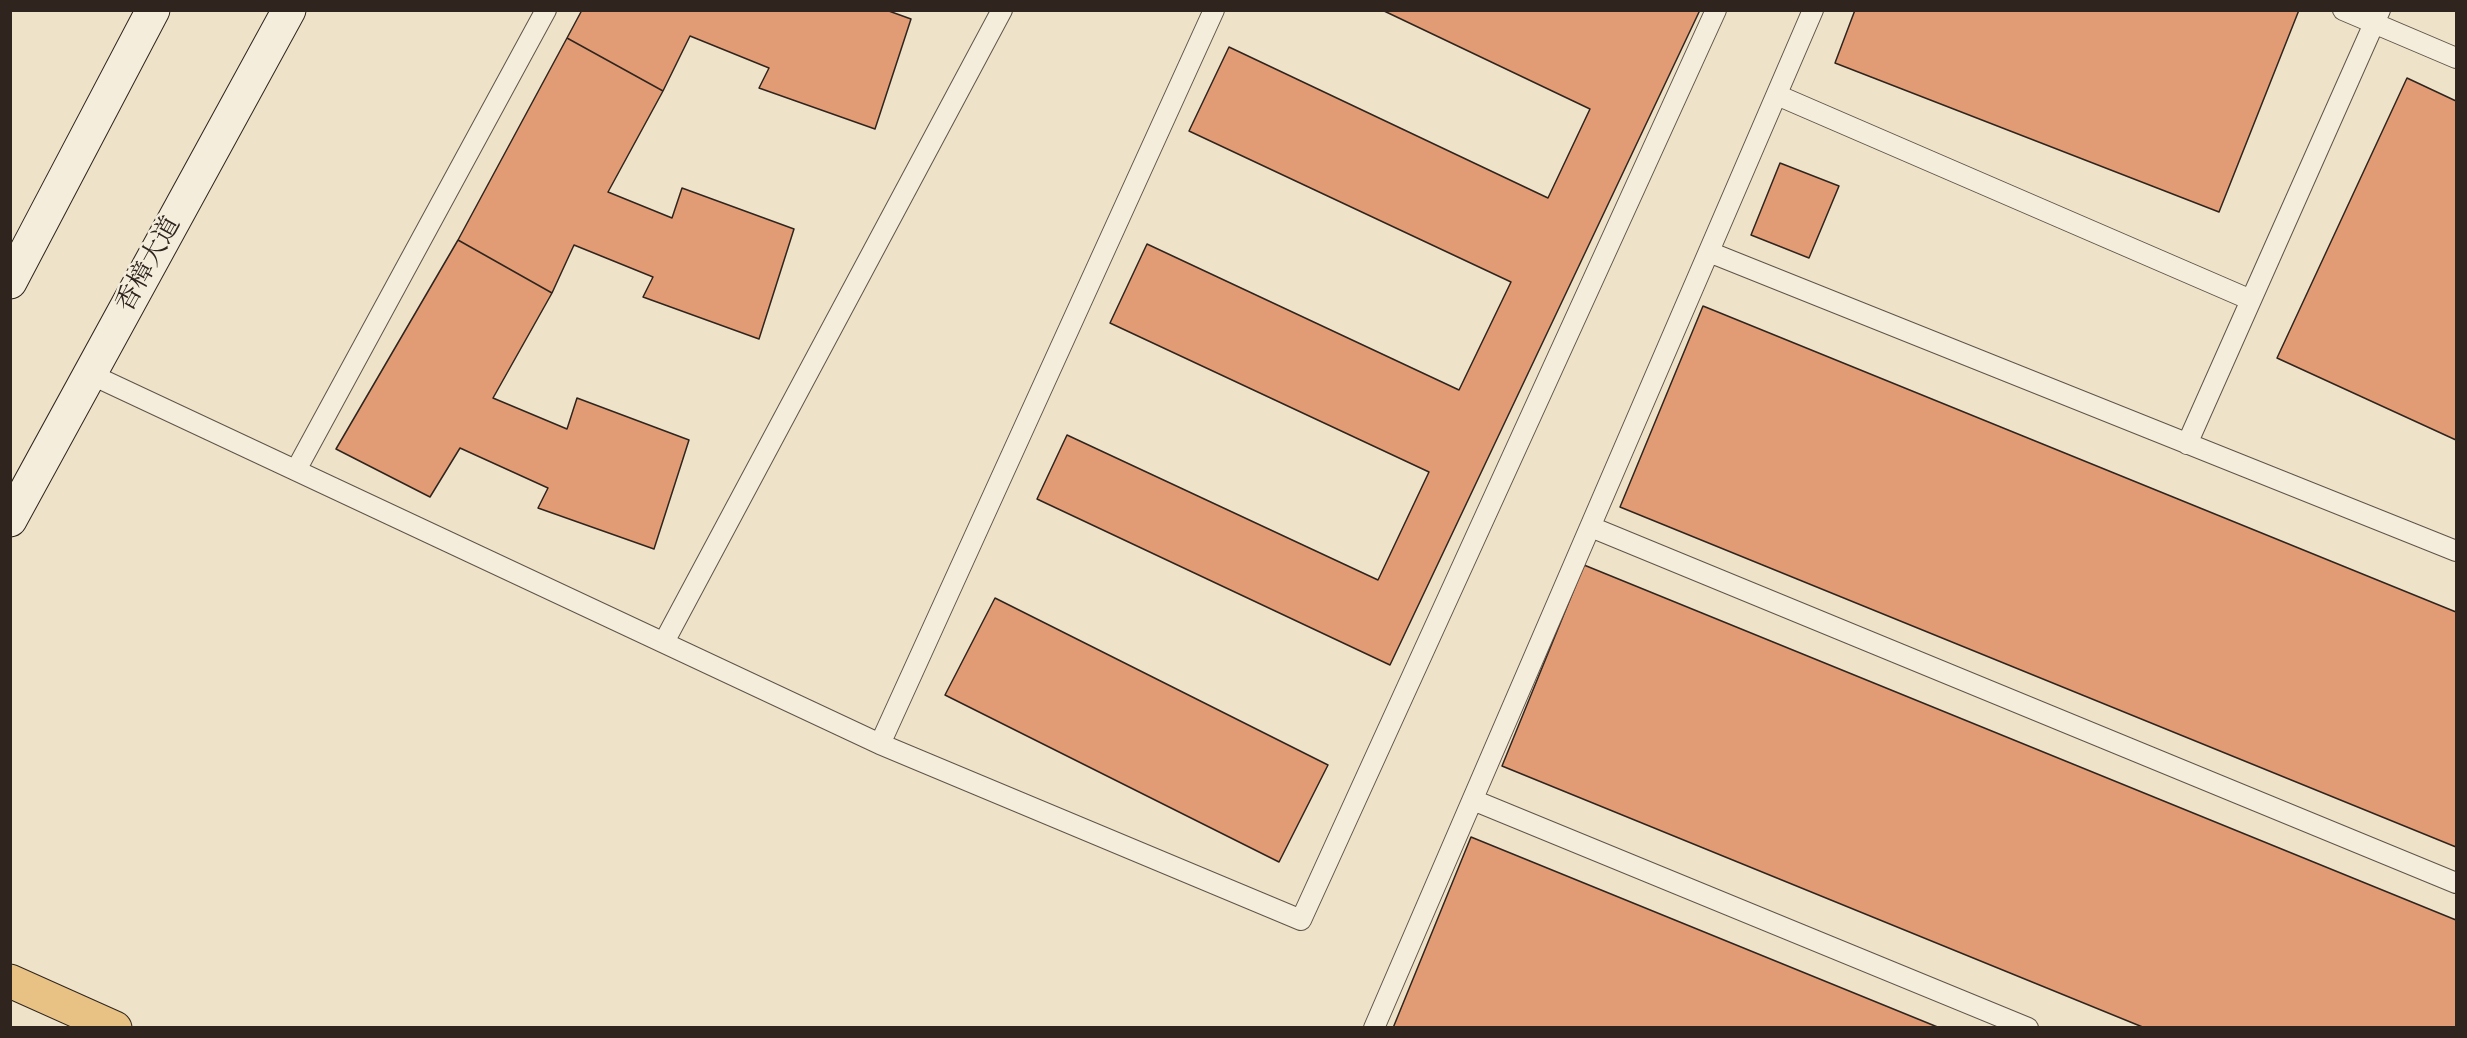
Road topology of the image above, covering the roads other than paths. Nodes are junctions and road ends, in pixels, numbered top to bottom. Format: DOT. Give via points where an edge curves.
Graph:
graph roads {
  1 [pos="153,10"];
  2 [pos="289,10"];
  3 [pos="546,10"];
  4 [pos="1002,10"];
  5 [pos="1214,10"];
  6 [pos="1716,10"];
  7 [pos="1813,10"];
  8 [pos="2343,10"];
  9 [pos="2377,17"];
  10 [pos="2457,58"];
  11 [pos="1777,95"];
  12 [pos="1709,252"];
  13 [pos="10,282"];
  14 [pos="2251,300"];
  15 [pos="90,374"];
  16 [pos="2187,444"];
  17 [pos="296,470"];
  18 [pos="10,519"];
  19 [pos="1591,527"];
  20 [pos="2457,551"];
  21 [pos="664,642"];
  22 [pos="880,744"];
  23 [pos="1473,800"];
  24 [pos="2457,883"];
  25 [pos="10,981"];
  26 [pos="115,1028"];
  27 [pos="1374,1028"];
  28 [pos="2028,1028"];
  1 -- 13 [label="main road"];
  2 -- 15 [label="main road, 香樟大道"];
  3 -- 17 [label="lane"];
  4 -- 21 [label="lane"];
  5 -- 22 [label="lane"];
  6 -- 22 [label="lane" via="1301,920"];
  7 -- 11 [label="lane"];
  8 -- 9 [label="lane"];
  9 -- 10 [label="lane"];
  9 -- 14 [label="lane"];
  11 -- 12 [label="lane"];
  11 -- 14 [label="lane"];
  12 -- 16 [label="lane"];
  12 -- 19 [label="lane"];
  14 -- 16 [label="lane"];
  15 -- 17 [label="lane"];
  15 -- 18 [label="main road, 香樟大道"];
  16 -- 20 [label="lane"];
  17 -- 21 [label="lane"];
  19 -- 23 [label="lane"];
  19 -- 24 [label="lane"];
  21 -- 22 [label="lane"];
  23 -- 27 [label="lane"];
  23 -- 28 [label="lane"];
  25 -- 26 [label="main road"];
}
